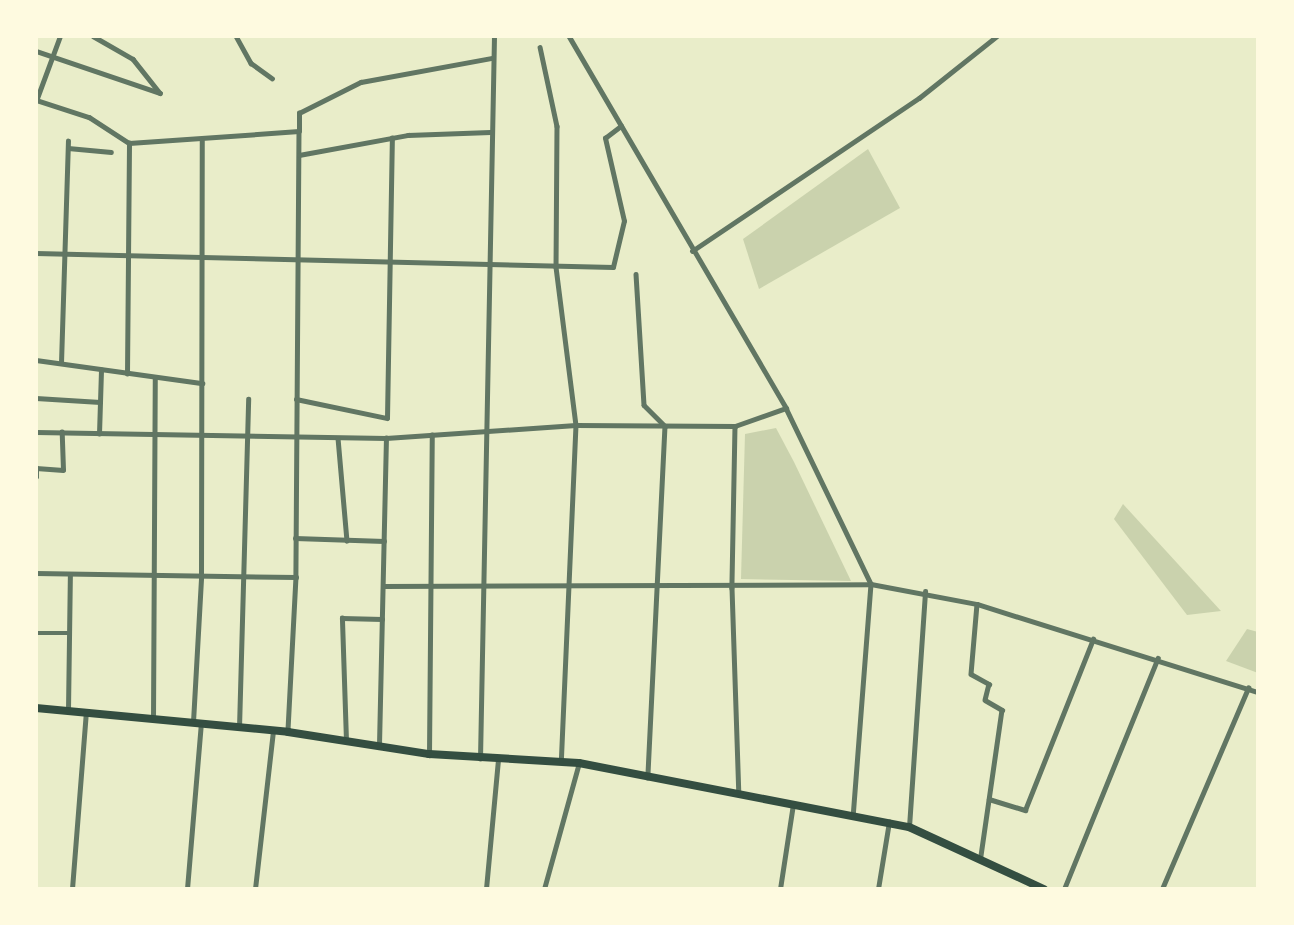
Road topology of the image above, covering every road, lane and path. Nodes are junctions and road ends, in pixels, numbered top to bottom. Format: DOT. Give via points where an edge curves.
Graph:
graph roads {
  1 [pos="60,36"];
  2 [pos="93,36"];
  3 [pos="236,36"];
  4 [pos="494,36"];
  5 [pos="569,36"];
  6 [pos="997,36"];
  7 [pos="540,47"];
  8 [pos="36,51"];
  9 [pos="52,58"];
  10 [pos="492,58"];
  11 [pos="272,78"];
  12 [pos="36,100"];
  13 [pos="621,126"];
  14 [pos="299,131"];
  15 [pos="490,132"];
  16 [pos="392,138"];
  17 [pos="68,141"];
  18 [pos="202,141"];
  19 [pos="129,143"];
  20 [pos="68,148"];
  21 [pos="111,152"];
  22 [pos="299,155"];
  23 [pos="692,251"];
  24 [pos="36,253"];
  25 [pos="61,254"];
  26 [pos="126,257"];
  27 [pos="204,258"];
  28 [pos="300,261"];
  29 [pos="393,264"];
  30 [pos="489,267"];
  31 [pos="556,267"];
  32 [pos="636,274"];
  33 [pos="36,360"];
  34 [pos="61,363"];
  35 [pos="101,370"];
  36 [pos="127,374"];
  37 [pos="155,378"];
  38 [pos="201,383"];
  39 [pos="36,398"];
  40 [pos="248,399"];
  41 [pos="296,399"];
  42 [pos="100,402"];
  43 [pos="786,408"];
  44 [pos="576,425"];
  45 [pos="665,426"];
  46 [pos="735,426"];
  47 [pos="36,432"];
  48 [pos="62,432"];
  49 [pos="483,433"];
  50 [pos="99,434"];
  51 [pos="155,435"];
  52 [pos="432,435"];
  53 [pos="201,436"];
  54 [pos="249,438"];
  55 [pos="338,438"];
  56 [pos="386,438"];
  57 [pos="294,439"];
  58 [pos="36,477"];
  59 [pos="296,538"];
  60 [pos="347,541"];
  61 [pos="384,541"];
  62 [pos="36,573"];
  63 [pos="70,575"];
  64 [pos="201,577"];
  65 [pos="246,577"];
  66 [pos="296,577"];
  67 [pos="154,578"];
  68 [pos="871,584"];
  69 [pos="383,586"];
  70 [pos="430,587"];
  71 [pos="481,587"];
  72 [pos="572,588"];
  73 [pos="655,588"];
  74 [pos="732,588"];
  75 [pos="925,592"];
  76 [pos="977,604"];
  77 [pos="382,619"];
  78 [pos="36,633"];
  79 [pos="69,633"];
  80 [pos="1093,639"];
  81 [pos="1158,658"];
  82 [pos="1248,688"];
  83 [pos="1258,692"];
  84 [pos="36,708"];
  85 [pos="68,710"];
  86 [pos="86,710"];
  87 [pos="153,719"];
  88 [pos="197,723"];
  89 [pos="239,728"];
  90 [pos="273,731"];
  91 [pos="288,732"];
  92 [pos="346,741"];
  93 [pos="379,745"];
  94 [pos="429,754"];
  95 [pos="480,759"];
  96 [pos="498,760"];
  97 [pos="561,762"];
  98 [pos="579,763"];
  99 [pos="648,778"];
  100 [pos="739,794"];
  101 [pos="989,799"];
  102 [pos="793,801"];
  103 [pos="853,816"];
  104 [pos="889,822"];
  105 [pos="909,827"];
  106 [pos="981,856"];
  107 [pos="1028,886"];
  108 [pos="72,889"];
  109 [pos="187,889"];
  110 [pos="255,889"];
  111 [pos="486,889"];
  112 [pos="544,889"];
  113 [pos="780,889"];
  114 [pos="878,889"];
  115 [pos="1044,889"];
  116 [pos="1064,889"];
  117 [pos="1162,889"];
  1 -- 9 [label="street"];
  2 -- 9 [label="street" via="134,59 160,93"];
  3 -- 11 [label="street" via="251,63"];
  4 -- 10 [label="street"];
  5 -- 13 [label="street"];
  6 -- 23 [label="street" via="919,98"];
  7 -- 31 [label="street" via="557,126"];
  8 -- 9 [label="street"];
  9 -- 12 [label="street"];
  10 -- 14 [label="street" via="361,82 299,113"];
  10 -- 15 [label="street"];
  12 -- 19 [label="street" via="89,117"];
  13 -- 23 [label="street"];
  13 -- 31 [label="street" via="605,138 624,221 613,267"];
  14 -- 18 [label="street"];
  14 -- 22 [label="street"];
  15 -- 16 [label="street"];
  15 -- 30 [label="street"];
  16 -- 22 [label="street"];
  16 -- 29 [label="street"];
  17 -- 20 [label="street"];
  18 -- 19 [label="street"];
  18 -- 27 [label="street"];
  19 -- 26 [label="street"];
  20 -- 21 [label="street"];
  20 -- 25 [label="street"];
  22 -- 28 [label="street"];
  23 -- 43 [label="street"];
  24 -- 25 [label="street"];
  25 -- 26 [label="street"];
  25 -- 34 [label="street"];
  26 -- 27 [label="street"];
  26 -- 36 [label="street"];
  27 -- 28 [label="street"];
  27 -- 38 [label="street"];
  28 -- 29 [label="street"];
  28 -- 41 [label="street"];
  29 -- 30 [label="street"];
  29 -- 41 [label="street" via="387,418"];
  30 -- 31 [label="street"];
  30 -- 49 [label="street"];
  31 -- 44 [label="street"];
  32 -- 45 [label="street" via="644,405"];
  33 -- 34 [label="street"];
  34 -- 35 [label="street"];
  35 -- 36 [label="street"];
  35 -- 42 [label="street"];
  36 -- 37 [label="street"];
  37 -- 38 [label="street"];
  37 -- 51 [label="street"];
  38 -- 53 [label="street"];
  39 -- 42 [label="street"];
  40 -- 54 [label="street"];
  41 -- 57 [label="street"];
  42 -- 50 [label="street"];
  43 -- 46 [label="street"];
  43 -- 68 [label="street"];
  44 -- 45 [label="street"];
  44 -- 49 [label="street"];
  44 -- 72 [label="street"];
  45 -- 46 [label="street"];
  45 -- 73 [label="street"];
  46 -- 74 [label="street"];
  47 -- 48 [label="street"];
  48 -- 50 [label="street"];
  48 -- 58 [label="street" via="63,470 36,468"];
  49 -- 52 [label="street"];
  49 -- 71 [label="street"];
  50 -- 51 [label="street"];
  51 -- 53 [label="street"];
  51 -- 67 [label="street"];
  52 -- 56 [label="street"];
  52 -- 70 [label="street"];
  53 -- 54 [label="street"];
  53 -- 64 [label="street"];
  54 -- 57 [label="street"];
  54 -- 65 [label="street"];
  55 -- 56 [label="street"];
  55 -- 57 [label="street"];
  55 -- 60 [label="street"];
  56 -- 61 [label="street"];
  57 -- 59 [label="street"];
  59 -- 60 [label="street"];
  59 -- 66 [label="street"];
  60 -- 61 [label="street"];
  61 -- 69 [label="street"];
  62 -- 63 [label="street"];
  63 -- 67 [label="street"];
  63 -- 79 [label="street"];
  64 -- 65 [label="street"];
  64 -- 67 [label="street"];
  64 -- 88 [label="street"];
  65 -- 66 [label="street"];
  65 -- 89 [label="street"];
  66 -- 91 [label="street"];
  67 -- 87 [label="street"];
  68 -- 74 [label="street"];
  68 -- 75 [label="street"];
  68 -- 103 [label="street"];
  69 -- 70 [label="street"];
  69 -- 77 [label="street"];
  70 -- 71 [label="street"];
  70 -- 94 [label="street"];
  71 -- 72 [label="street"];
  71 -- 95 [label="street"];
  72 -- 73 [label="street"];
  72 -- 97 [label="street"];
  73 -- 74 [label="street"];
  73 -- 99 [label="street"];
  74 -- 100 [label="street"];
  75 -- 76 [label="street"];
  75 -- 105 [label="street"];
  76 -- 80 [label="street"];
  76 -- 101 [label="street" via="971,674 989,684 985,700 1002,710"];
  77 -- 92 [label="street" via="342,618"];
  77 -- 93 [label="street"];
  78 -- 79 [label="street"];
  79 -- 85 [label="street"];
  80 -- 81 [label="street"];
  80 -- 101 [label="street" via="1025,810"];
  81 -- 82 [label="street"];
  81 -- 116 [label="street"];
  82 -- 83 [label="street"];
  82 -- 117 [label="street"];
  84 -- 85 [label="main road"];
  85 -- 86 [label="main road"];
  86 -- 87 [label="main road"];
  86 -- 108 [label="street"];
  87 -- 88 [label="main road"];
  88 -- 89 [label="main road"];
  88 -- 109 [label="street"];
  89 -- 90 [label="main road"];
  90 -- 91 [label="main road"];
  90 -- 110 [label="street"];
  91 -- 92 [label="main road"];
  92 -- 93 [label="main road"];
  93 -- 94 [label="main road"];
  94 -- 95 [label="main road"];
  95 -- 96 [label="main road"];
  96 -- 97 [label="main road"];
  96 -- 111 [label="street"];
  97 -- 98 [label="main road"];
  98 -- 99 [label="main road"];
  98 -- 112 [label="street"];
  99 -- 100 [label="main road"];
  100 -- 102 [label="main road"];
  101 -- 106 [label="street"];
  102 -- 103 [label="main road"];
  102 -- 113 [label="street"];
  103 -- 104 [label="main road"];
  104 -- 105 [label="main road"];
  104 -- 114 [label="street"];
  105 -- 106 [label="main road"];
  106 -- 107 [label="main road"];
  107 -- 115 [label="main road"];
}
